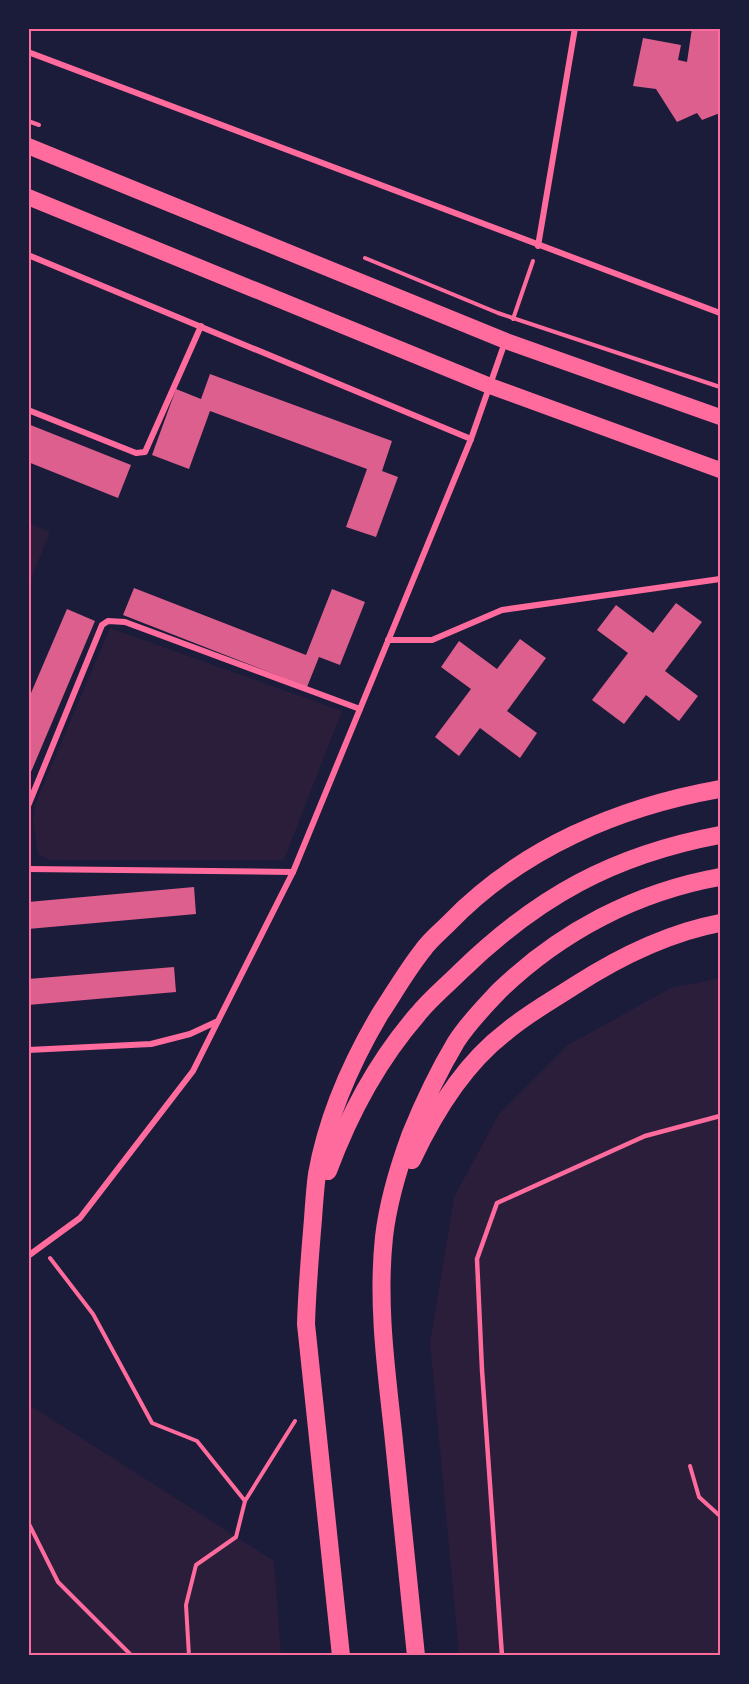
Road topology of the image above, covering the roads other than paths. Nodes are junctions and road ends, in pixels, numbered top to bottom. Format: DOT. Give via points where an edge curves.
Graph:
graph roads {
  1 [pos="575,28"];
  2 [pos="28,52"];
  3 [pos="28,146"];
  4 [pos="28,196"];
  5 [pos="538,246"];
  6 [pos="28,255"];
  7 [pos="720,313"];
  8 [pos="201,327"];
  9 [pos="506,341"];
  10 [pos="490,386"];
  11 [pos="28,410"];
  12 [pos="720,417"];
  13 [pos="471,439"];
  14 [pos="720,470"];
  15 [pos="720,579"];
  16 [pos="388,640"];
  17 [pos="360,709"];
  18 [pos="720,789"];
  19 [pos="28,806"];
  20 [pos="720,835"];
  21 [pos="28,869"];
  22 [pos="293,872"];
  23 [pos="720,877"];
  24 [pos="720,923"];
  25 [pos="218,1021"];
  26 [pos="28,1050"];
  27 [pos="720,1116"];
  28 [pos="312,1226"];
  29 [pos="384,1238"];
  30 [pos="28,1256"];
  31 [pos="341,1656"];
  32 [pos="416,1656"];
  33 [pos="502,1656"];
  1 -- 5 [label="street"];
  2 -- 5 [label="street"];
  3 -- 9 [label="highway"];
  4 -- 10 [label="highway"];
  5 -- 7 [label="street"];
  6 -- 8 [label="street"];
  8 -- 11 [label="street" via="145,452 136,453"];
  8 -- 13 [label="street"];
  9 -- 10 [label="street"];
  9 -- 12 [label="highway"];
  10 -- 13 [label="street"];
  10 -- 14 [label="highway"];
  13 -- 16 [label="street"];
  15 -- 16 [label="street" via="502,610 432,640"];
  16 -- 17 [label="street"];
  17 -- 19 [label="street" via="125,622 108,621 102,625"];
  17 -- 22 [label="street"];
  18 -- 28 [label="highway" via="632,811 584,829 538,853 495,881 423,949 367,1037 346,1081 327,1132 317,1175"];
  20 -- 28 [label="highway" via="646,853 602,870 522,917 485,948 419,1012 388,1052 341,1136"];
  21 -- 22 [label="street"];
  22 -- 25 [label="street"];
  23 -- 29 [label="highway" via="659,892 582,928 545,951 481,1009 457,1041 418,1116 391,1196"];
  24 -- 29 [label="highway" via="674,935 629,954 537,1008 503,1033 453,1088 431,1122 397,1197"];
  25 -- 26 [label="street" via="190,1034 152,1044"];
  25 -- 30 [label="street" via="193,1071 80,1218"];
  27 -- 33 [label="lane" via="645,1136 497,1203 477,1259"];
  28 -- 31 [label="highway" via="306,1324"];
  29 -- 32 [label="highway" via="381,1321"];
}
